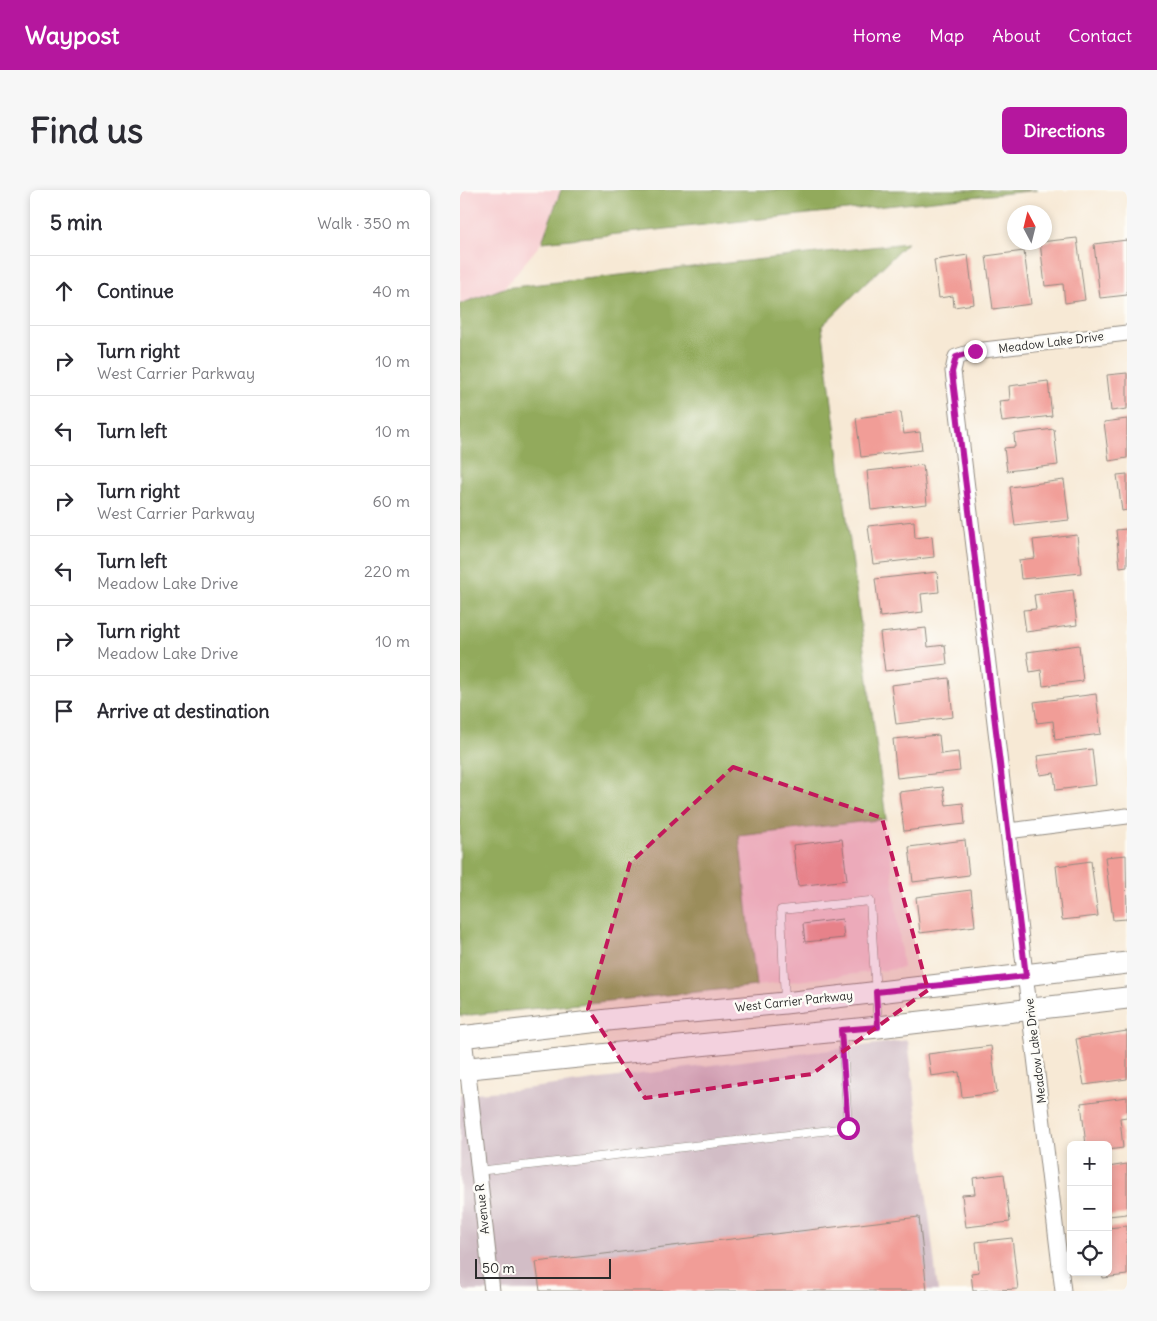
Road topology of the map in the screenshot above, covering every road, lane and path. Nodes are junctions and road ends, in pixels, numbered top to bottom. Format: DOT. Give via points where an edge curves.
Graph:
graph roads {
  1 [pos="1127,333"];
  2 [pos="1127,816"];
  3 [pos="1008,831"];
  4 [pos="1127,963"];
  5 [pos="1026,976"];
  6 [pos="876,992"];
  7 [pos="1127,998"];
  8 [pos="785,1003"];
  9 [pos="1030,1009"];
  10 [pos="878,1027"];
  11 [pos="841,1030"];
  12 [pos="462,1037"];
  13 [pos="464,1069"];
  14 [pos="478,1171"];
  15 [pos="492,1291"];
  16 [pos="1063,1291"];
  1 -- 3 [label="street, Meadow Lake Drive" via="975,351 956,357 952,372"];
  2 -- 3 [label="street"];
  3 -- 5 [label="street, Meadow Lake Drive"];
  4 -- 5 [label="main road, West Carrier Parkway"];
  5 -- 6 [label="main road, West Carrier Parkway"];
  5 -- 9 [label="street, Meadow Lake Drive"];
  6 -- 8 [label="main road, West Carrier Parkway"];
  6 -- 8 [label="lane" via="870,901 781,910"];
  6 -- 10 [label="lane"];
  7 -- 9 [label="main road"];
  8 -- 12 [label="main road, West Carrier Parkway"];
  9 -- 10 [label="main road"];
  9 -- 16 [label="street, Meadow Lake Drive"];
  10 -- 11 [label="main road"];
  11 -- 13 [label="main road"];
  11 -- 14 [label="lane" via="848,1128"];
  12 -- 13 [label="street, Avenue R"];
  13 -- 14 [label="street, Avenue R"];
  14 -- 15 [label="street, Avenue R"];
}
